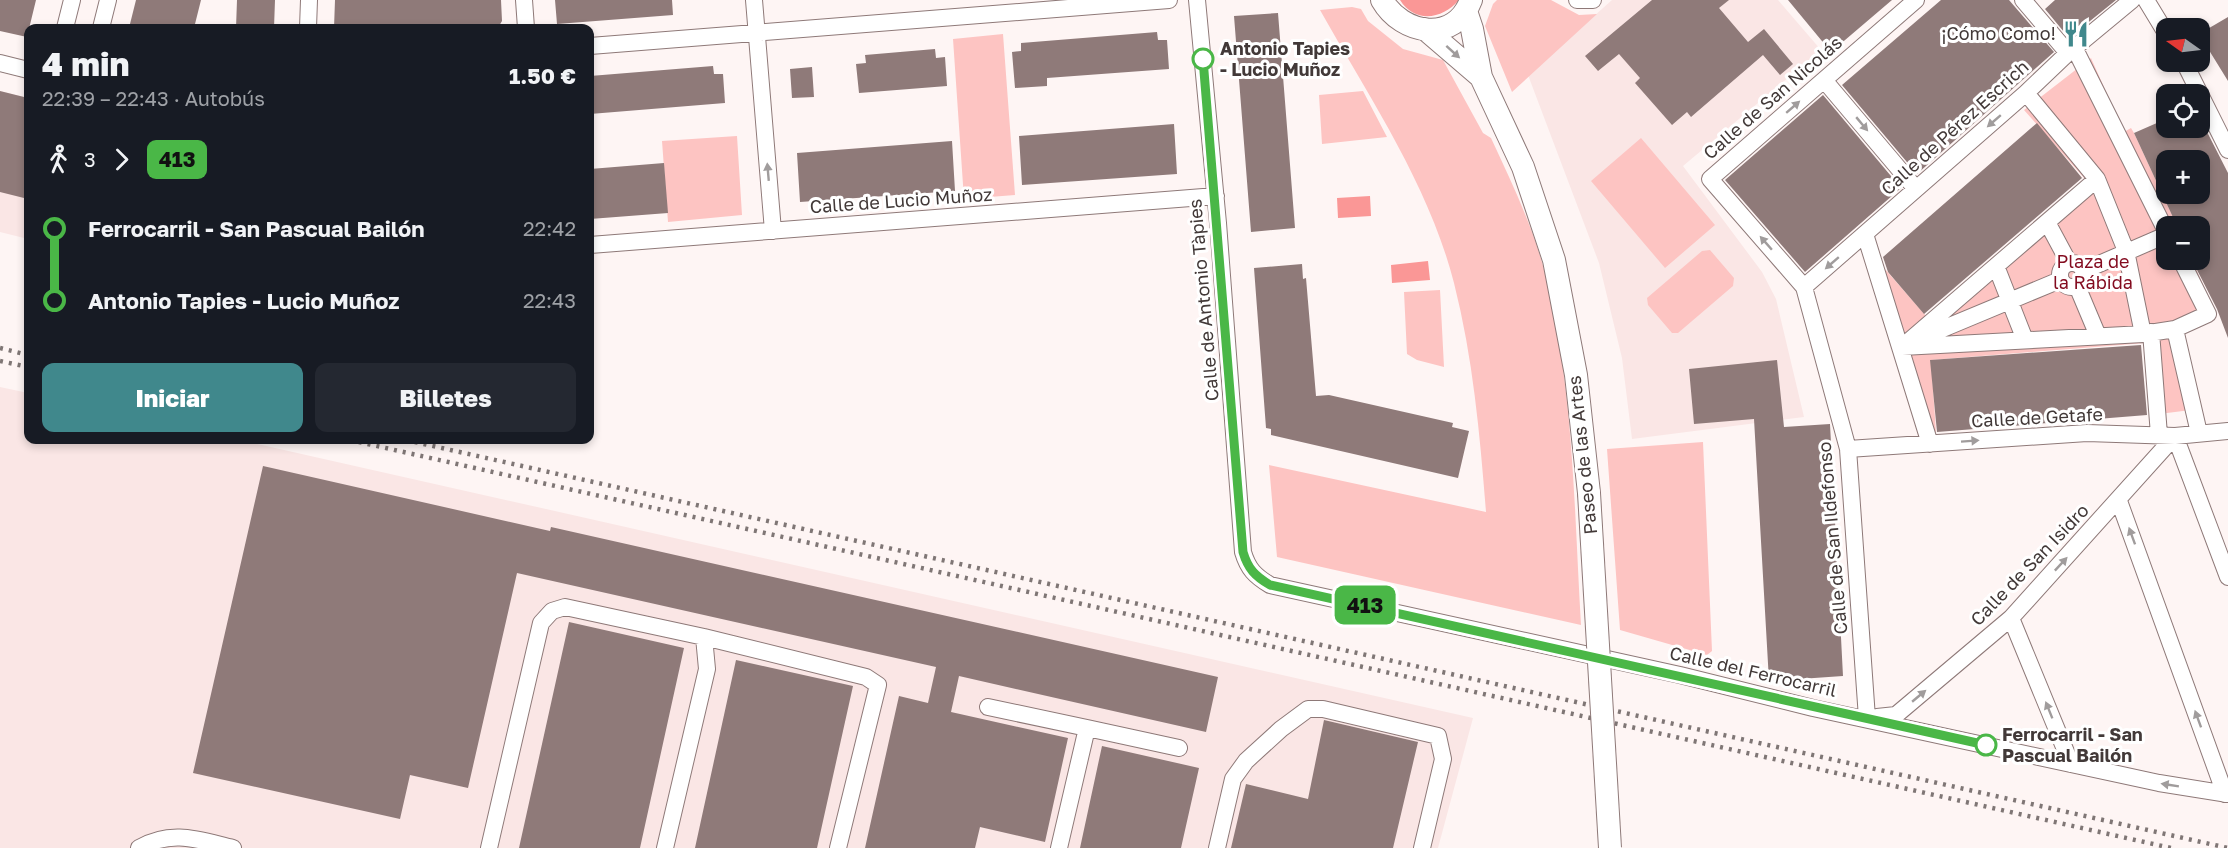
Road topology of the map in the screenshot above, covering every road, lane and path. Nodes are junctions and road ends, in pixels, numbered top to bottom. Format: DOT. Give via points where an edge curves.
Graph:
graph roads {
  1 [pos="72,0"];
  2 [pos="108,0"];
  3 [pos="309,0"];
  4 [pos="524,0"];
  5 [pos="754,0"];
  6 [pos="1169,0"];
  7 [pos="1197,0"];
  8 [pos="1382,0"];
  9 [pos="1577,0"];
  10 [pos="1593,0"];
  11 [pos="1916,0"];
  12 [pos="2023,0"];
  13 [pos="2132,0"];
  14 [pos="2146,0"];
  15 [pos="1469,6"];
  16 [pos="976,7"];
  17 [pos="2157,18"];
  18 [pos="66,24"];
  19 [pos="102,24"];
  20 [pos="308,24"];
  21 [pos="526,24"];
  22 [pos="1425,29"];
  23 [pos="757,33"];
  24 [pos="594,46"];
  25 [pos="2071,50"];
  26 [pos="0,63"];
  27 [pos="24,69"];
  28 [pos="2189,72"];
  29 [pos="1481,77"];
  30 [pos="1824,80"];
  31 [pos="2026,93"];
  32 [pos="2228,150"];
  33 [pos="2097,180"];
  34 [pos="1916,189"];
  35 [pos="1216,196"];
  36 [pos="2157,216"];
  37 [pos="2048,222"];
  38 [pos="773,231"];
  39 [pos="1865,234"];
  40 [pos="2156,238"];
  41 [pos="594,245"];
  42 [pos="2126,251"];
  43 [pos="1996,266"];
  44 [pos="2186,270"];
  45 [pos="2077,273"];
  46 [pos="1804,287"];
  47 [pos="2010,300"];
  48 [pos="2175,329"];
  49 [pos="2147,333"];
  50 [pos="2098,336"];
  51 [pos="2025,340"];
  52 [pos="1902,346"];
  53 [pos="2228,431"];
  54 [pos="2199,434"];
  55 [pos="2167,435"];
  56 [pos="1930,444"];
  57 [pos="1848,449"];
  58 [pos="2119,501"];
  59 [pos="2228,577"];
  60 [pos="1270,585"];
  61 [pos="2011,618"];
  62 [pos="704,637"];
  63 [pos="988,707"];
  64 [pos="1867,718"];
  65 [pos="1087,728"];
  66 [pos="1179,748"];
  67 [pos="2071,764"];
  68 [pos="2227,794"];
  69 [pos="140,848"];
  70 [pos="233,848"];
  71 [pos="489,848"];
  72 [pos="665,848"];
  73 [pos="838,848"];
  74 [pos="1059,848"];
  75 [pos="1217,848"];
  76 [pos="1422,848"];
  77 [pos="1610,848"];
  1 -- 18 [label="street"];
  2 -- 19 [label="street"];
  3 -- 20 [label="street"];
  4 -- 21 [label="street"];
  5 -- 23 [label="street"];
  6 -- 16 [label="street"];
  7 -- 35 [label="street, Calle de Antonio Tàpies"];
  8 -- 22 [label="main road" via="1402,23"];
  9 -- 10 [label="street"];
  11 -- 30 [label="street, Calle de San Nicolás"];
  12 -- 25 [label="street"];
  13 -- 25 [label="street, Calle de Pérez Escrich"];
  14 -- 17 [label="street"];
  15 -- 22 [label="main road" via="1445,26"];
  15 -- 29 [label="main road, Paseo de las Artes"];
  16 -- 23 [label="street"];
  22 -- 29 [label="main road, Paseo de las Artes, one-way"];
  23 -- 24 [label="street"];
  38 -- 23 [label="street, one-way"];
  25 -- 31 [label="street, Calle de Pérez Escrich"];
  25 -- 36 [label="street"];
  26 -- 27 [label="street"];
  28 -- 32 [label="street"];
  29 -- 77 [label="main road, Paseo de las Artes, bridge" via="1522,167 1554,260 1576,375 1589,493"];
  30 -- 34 [label="street, one-way"];
  46 -- 30 [label="street, Calle de San Nicolás, one-way" via="1710,179"];
  31 -- 33 [label="street"];
  31 -- 34 [label="street, Calle de Pérez Escrich, one-way"];
  33 -- 37 [label="street"];
  33 -- 42 [label="street"];
  34 -- 39 [label="street, Calle de Pérez Escrich"];
  35 -- 38 [label="street, Calle de Lucio Muñoz"];
  35 -- 60 [label="street, Calle de Antonio Tàpies" via="1243,552 1247,567"];
  37 -- 43 [label="street"];
  37 -- 45 [label="street"];
  38 -- 41 [label="street, Calle de Lucio Muñoz"];
  39 -- 46 [label="street, Calle de Pérez Escrich, one-way"];
  39 -- 52 [label="street"];
  40 -- 42 [label="street"];
  42 -- 45 [label="street"];
  42 -- 49 [label="street"];
  43 -- 47 [label="street"];
  43 -- 52 [label="street"];
  44 -- 48 [label="street" via="2208,314"];
  45 -- 47 [label="street" via="2069,287 2060,280"];
  45 -- 50 [label="street"];
  46 -- 57 [label="street, Calle de San Ildefonso"];
  47 -- 51 [label="street"];
  47 -- 52 [label="street"];
  48 -- 49 [label="street"];
  48 -- 54 [label="street"];
  49 -- 50 [label="street"];
  49 -- 55 [label="street"];
  50 -- 51 [label="street"];
  51 -- 52 [label="street"];
  52 -- 56 [label="street"];
  53 -- 54 [label="street, Calle de Getafe"];
  54 -- 55 [label="street, Calle de Getafe"];
  56 -- 55 [label="street, Calle de Getafe, one-way" via="2087,433"];
  55 -- 58 [label="street, Calle de San Isidro"];
  55 -- 59 [label="street"];
  56 -- 57 [label="street, Calle de Getafe"];
  57 -- 64 [label="street, Calle de San Ildefonso"];
  61 -- 58 [label="street, Calle de San Isidro, one-way"];
  68 -- 58 [label="street, one-way"];
  60 -- 64 [label="street, Calle del Ferrocarril"];
  64 -- 61 [label="street, Calle de San Isidro, one-way" via="1896,715"];
  67 -- 61 [label="street, one-way"];
  62 -- 71 [label="street" via="565,607 552,611 541,623"];
  62 -- 72 [label="street" via="707,669"];
  62 -- 73 [label="street" via="866,677 878,685"];
  63 -- 65 [label="street"];
  64 -- 67 [label="street, Calle del Ferrocarril"];
  65 -- 66 [label="street"];
  65 -- 74 [label="street"];
  68 -- 67 [label="street, Calle del Ferrocarril, one-way"];
  69 -- 70 [label="street" via="155,838 184,837"];
  75 -- 76 [label="street" via="1233,779 1281,729 1308,709 1323,709 1438,736 1443,759"];
}
